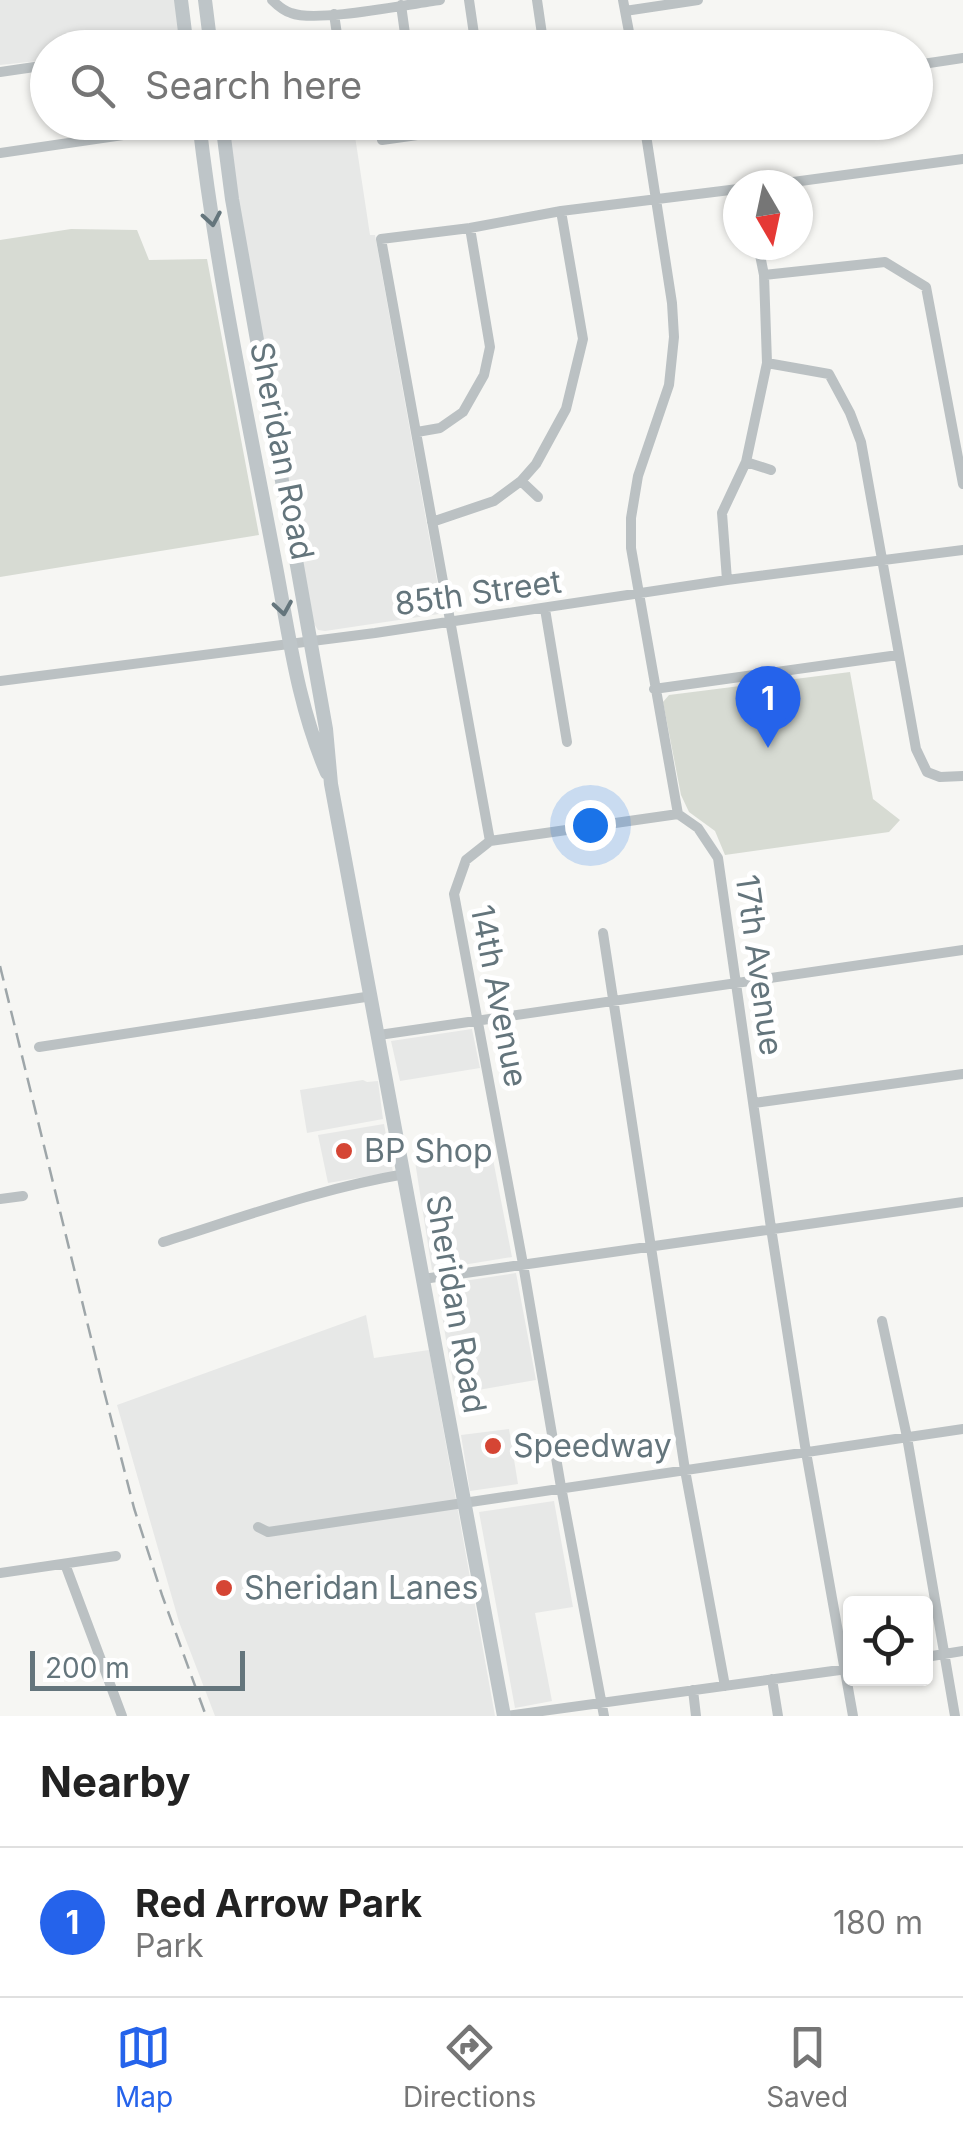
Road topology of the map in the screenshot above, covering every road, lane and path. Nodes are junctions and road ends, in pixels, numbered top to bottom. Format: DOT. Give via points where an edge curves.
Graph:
graph roads {
  1 [pos="181,0"];
  2 [pos="208,0"];
  3 [pos="272,0"];
  4 [pos="440,0"];
  5 [pos="469,0"];
  6 [pos="536,0"];
  7 [pos="698,0"];
  8 [pos="401,5"];
  9 [pos="624,6"];
  10 [pos="334,14"];
  11 [pos="185,30"];
  12 [pos="210,30"];
  13 [pos="337,30"];
  14 [pos="405,30"];
  15 [pos="473,30"];
  16 [pos="541,30"];
  17 [pos="963,58"];
  18 [pos="933,62"];
  19 [pos="30,68"];
  20 [pos="0,72"];
  21 [pos="91,140"];
  22 [pos="203,140"];
  23 [pos="224,140"];
  24 [pos="647,140"];
  25 [pos="0,154"];
  26 [pos="963,158"];
  27 [pos="813,179"];
  28 [pos="723,191"];
  29 [pos="655,199"];
  30 [pos="561,212"];
  31 [pos="470,228"];
  32 [pos="761,260"];
  33 [pos="764,276"];
  34 [pos="767,363"];
  35 [pos="417,432"];
  36 [pos="746,462"];
  37 [pos="771,470"];
  38 [pos="521,481"];
  39 [pos="963,484"];
  40 [pos="538,497"];
  41 [pos="432,522"];
  42 [pos="963,550"];
  43 [pos="881,560"];
  44 [pos="728,580"];
  45 [pos="639,595"];
  46 [pos="545,609"];
  47 [pos="450,622"];
  48 [pos="309,642"];
  49 [pos="289,644"];
  50 [pos="898,655"];
  51 [pos="0,682"];
  52 [pos="654,688"];
  53 [pos="568,742"];
  54 [pos="963,776"];
  55 [pos="332,784"];
  56 [pos="678,814"];
  57 [pos="490,842"];
  58 [pos="603,933"];
  59 [pos="963,950"];
  60 [pos="735,983"];
  61 [pos="372,996"];
  62 [pos="614,1000"];
  63 [pos="478,1020"];
  64 [pos="379,1034"];
  65 [pos="39,1047"];
  66 [pos="963,1074"];
  67 [pos="754,1103"];
  68 [pos="405,1174"];
  69 [pos="24,1196"];
  70 [pos="0,1199"];
  71 [pos="963,1202"];
  72 [pos="770,1228"];
  73 [pos="164,1242"];
  74 [pos="649,1246"];
  75 [pos="523,1264"];
  76 [pos="423,1279"];
  77 [pos="882,1321"];
  78 [pos="963,1430"];
  79 [pos="907,1437"];
  80 [pos="806,1452"];
  81 [pos="685,1470"];
  82 [pos="560,1487"];
  83 [pos="465,1502"];
  84 [pos="258,1527"];
  85 [pos="116,1556"];
  86 [pos="64,1564"];
  87 [pos="0,1573"];
  88 [pos="843,1649"];
  89 [pos="963,1651"];
  90 [pos="944,1654"];
  91 [pos="933,1656"];
  92 [pos="843,1671"];
  93 [pos="772,1680"];
  94 [pos="725,1686"];
  95 [pos="849,1686"];
  96 [pos="693,1690"];
  97 [pos="603,1710"];
  98 [pos="122,1716"];
  99 [pos="505,1716"];
  100 [pos="696,1716"];
  101 [pos="778,1716"];
  102 [pos="853,1716"];
  103 [pos="955,1716"];
  1 -- 11 [label="main road"];
  2 -- 12 [label="main road"];
  3 -- 10 [label="street" via="291,14"];
  4 -- 8 [label="street"];
  5 -- 15 [label="street"];
  6 -- 16 [label="street"];
  7 -- 9 [label="street"];
  8 -- 10 [label="street"];
  8 -- 14 [label="street"];
  10 -- 13 [label="street"];
  17 -- 18 [label="street"];
  19 -- 20 [label="street"];
  21 -- 25 [label="street"];
  22 -- 49 [label="main road, Sheridan Road, one-way"];
  23 -- 48 [label="main road, Sheridan Road"];
  24 -- 29 [label="street"];
  26 -- 27 [label="street"];
  28 -- 29 [label="street"];
  29 -- 30 [label="street"];
  29 -- 45 [label="street" via="674,337 669,386 630,518"];
  30 -- 31 [label="street"];
  30 -- 38 [label="street" via="583,338 566,409"];
  31 -- 35 [label="street" via="490,347 484,375 463,412 440,428"];
  31 -- 35 [label="street" via="381,239"];
  32 -- 33 [label="street"];
  33 -- 34 [label="street"];
  33 -- 39 [label="street" via="884,262 926,287"];
  34 -- 36 [label="street"];
  34 -- 43 [label="street" via="828,374 861,442"];
  35 -- 41 [label="street"];
  36 -- 37 [label="street"];
  36 -- 44 [label="street" via="722,513"];
  38 -- 40 [label="street"];
  38 -- 41 [label="street" via="494,501"];
  41 -- 47 [label="street"];
  42 -- 43 [label="street, 85th Street"];
  43 -- 44 [label="street, 85th Street"];
  43 -- 50 [label="street"];
  44 -- 45 [label="street, 85th Street"];
  45 -- 46 [label="street, 85th Street"];
  45 -- 52 [label="street"];
  46 -- 47 [label="street, 85th Street"];
  46 -- 53 [label="street"];
  47 -- 48 [label="street, 85th Street"];
  47 -- 57 [label="street"];
  48 -- 49 [label="street, 85th Street"];
  48 -- 55 [label="main road, Sheridan Road"];
  49 -- 51 [label="street, 85th Street"];
  49 -- 55 [label="main road, Sheridan Road"];
  50 -- 52 [label="street"];
  50 -- 54 [label="street" via="926,772"];
  52 -- 56 [label="street"];
  55 -- 61 [label="main road, Sheridan Road"];
  56 -- 57 [label="street"];
  56 -- 60 [label="street, 17th Avenue" via="698,828 718,858"];
  57 -- 63 [label="street, 14th Avenue" via="466,860 454,894"];
  58 -- 62 [label="street"];
  59 -- 60 [label="street"];
  60 -- 62 [label="street"];
  60 -- 67 [label="street, 17th Avenue"];
  61 -- 64 [label="main road, Sheridan Road"];
  61 -- 65 [label="street"];
  62 -- 63 [label="street"];
  62 -- 74 [label="street"];
  63 -- 64 [label="street"];
  63 -- 75 [label="street, 14th Avenue"];
  64 -- 68 [label="main road, Sheridan Road"];
  66 -- 67 [label="street"];
  67 -- 72 [label="street, 17th Avenue"];
  68 -- 73 [label="street"];
  68 -- 76 [label="main road, Sheridan Road"];
  69 -- 70 [label="street"];
  71 -- 72 [label="street"];
  72 -- 74 [label="street"];
  72 -- 80 [label="street, 17th Avenue"];
  74 -- 75 [label="street"];
  74 -- 81 [label="street"];
  75 -- 76 [label="street"];
  75 -- 82 [label="street, 14th Avenue"];
  76 -- 83 [label="main road, Sheridan Road"];
  77 -- 79 [label="street"];
  78 -- 79 [label="street"];
  79 -- 80 [label="street"];
  79 -- 90 [label="street"];
  80 -- 81 [label="street"];
  80 -- 88 [label="street, 17th Avenue"];
  81 -- 82 [label="street"];
  81 -- 94 [label="street"];
  82 -- 83 [label="street"];
  82 -- 97 [label="street, 14th Avenue"];
  83 -- 84 [label="street" via="268,1532"];
  83 -- 99 [label="main road, Sheridan Road"];
  85 -- 86 [label="street"];
  86 -- 87 [label="street"];
  86 -- 98 [label="street"];
  89 -- 90 [label="street"];
  90 -- 91 [label="street"];
  90 -- 103 [label="street"];
  92 -- 93 [label="street"];
  93 -- 94 [label="street"];
  93 -- 101 [label="street"];
  94 -- 96 [label="street"];
  95 -- 102 [label="street, 17th Avenue"];
  96 -- 97 [label="street"];
  96 -- 100 [label="street"];
  97 -- 99 [label="street"];
}
